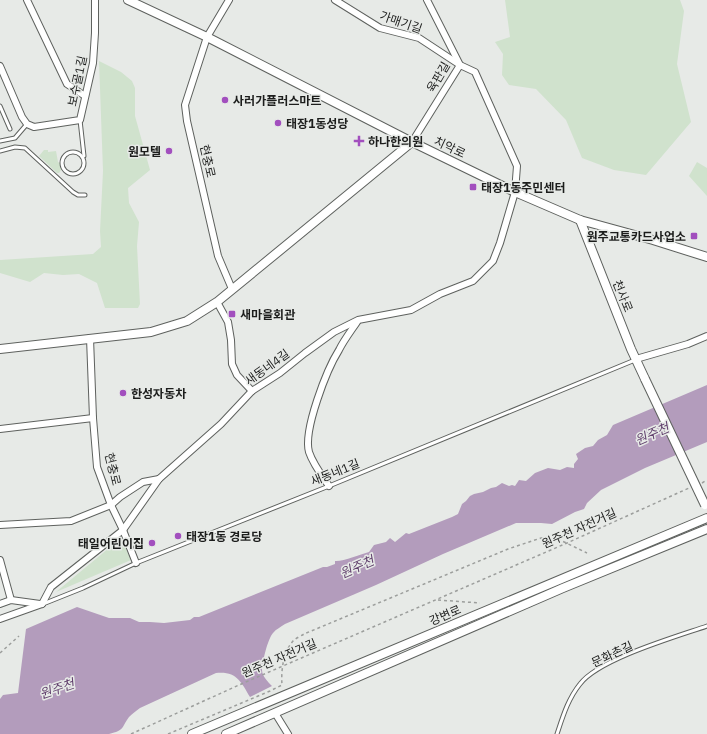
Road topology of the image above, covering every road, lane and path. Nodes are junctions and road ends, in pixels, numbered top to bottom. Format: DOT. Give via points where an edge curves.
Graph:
graph roads {
  1 [pos="27,0"];
  2 [pos="94,0"];
  3 [pos="128,0"];
  4 [pos="229,0"];
  5 [pos="335,0"];
  6 [pos="427,0"];
  7 [pos="207,37"];
  8 [pos="460,65"];
  9 [pos="0,66"];
  10 [pos="85,96"];
  11 [pos="0,106"];
  12 [pos="80,120"];
  13 [pos="27,124"];
  14 [pos="10,129"];
  15 [pos="0,141"];
  16 [pos="412,142"];
  17 [pos="0,151"];
  18 [pos="84,158"];
  19 [pos="515,192"];
  20 [pos="85,195"];
  21 [pos="580,220"];
  22 [pos="707,257"];
  23 [pos="232,289"];
  24 [pos="217,302"];
  25 [pos="358,320"];
  26 [pos="707,336"];
  27 [pos="90,338"];
  28 [pos="0,349"];
  29 [pos="636,359"];
  30 [pos="252,391"];
  31 [pos="93,418"];
  32 [pos="0,429"];
  33 [pos="159,479"];
  34 [pos="707,480"];
  35 [pos="700,483"];
  36 [pos="329,486"];
  37 [pos="693,487"];
  38 [pos="111,505"];
  39 [pos="706,507"];
  40 [pos="707,518"];
  41 [pos="0,526"];
  42 [pos="707,529"];
  43 [pos="123,530"];
  44 [pos="567,543"];
  45 [pos="587,553"];
  46 [pos="0,560"];
  47 [pos="136,564"];
  48 [pos="11,600"];
  49 [pos="436,600"];
  50 [pos="480,602"];
  51 [pos="0,604"];
  52 [pos="42,604"];
  53 [pos="0,619"];
  54 [pos="707,626"];
  55 [pos="18,636"];
  56 [pos="0,653"];
  57 [pos="283,666"];
  58 [pos="268,703"];
  59 [pos="275,713"];
  60 [pos="131,734"];
  61 [pos="168,734"];
  62 [pos="192,734"];
  63 [pos="226,734"];
  64 [pos="288,734"];
  65 [pos="557,734"];
  1 -- 10 [label="street" via="67,84"];
  2 -- 10 [label="street, 보수골1길" via="93,63"];
  3 -- 7 [label="street, 치악로"];
  4 -- 7 [label="street"];
  5 -- 8 [label="street, 가매기길" via="380,28 419,38"];
  6 -- 8 [label="street, 육판길"];
  7 -- 16 [label="street, 치악로"];
  7 -- 23 [label="street, 현충로" via="186,105 187,121 218,256"];
  8 -- 16 [label="street, 육판길"];
  8 -- 19 [label="street, 가매기길" via="475,72 517,166"];
  9 -- 13 [label="street"];
  10 -- 12 [label="street, 보수골1길"];
  11 -- 14 [label="lane"];
  12 -- 13 [label="street, 보수골1길" via="34,127"];
  12 -- 18 [label="lane"];
  13 -- 15 [label="lane" via="15,138"];
  16 -- 19 [label="street, 치악로"];
  16 -- 23 [label="street"];
  17 -- 20 [label="lane" via="15,147 25,148 73,192"];
  18 -- 18 [label="lane" via="77,152 69,152 63,159 63,168 70,174 78,173 84,167"];
  19 -- 21 [label="street, 치악로"];
  19 -- 25 [label="street, 새동네4길" via="492,261 473,281 440,294 411,310"];
  21 -- 22 [label="street, 치악로"];
  21 -- 29 [label="street, 천사로"];
  23 -- 24 [label="street"];
  24 -- 27 [label="street" via="186,321 151,332"];
  24 -- 30 [label="street" via="228,322 232,364 237,375"];
  25 -- 30 [label="street, 새동네4길" via="334,332"];
  25 -- 36 [label="street" via="338,351 325,380 309,434 309,451"];
  26 -- 29 [label="street"];
  27 -- 28 [label="street"];
  27 -- 31 [label="street, 현충로"];
  29 -- 36 [label="lane, 새동네1길"];
  29 -- 39 [label="street, 천사로, bridge"];
  30 -- 33 [label="street, 새동네4길" via="221,424"];
  31 -- 32 [label="street"];
  31 -- 38 [label="street, 현충로" via="97,467"];
  33 -- 38 [label="street, 새동네4길" via="143,482"];
  33 -- 43 [label="street"];
  34 -- 35 [label="path"];
  36 -- 47 [label="lane, 새동네1길"];
  37 -- 44 [label="path, 원주천 자전거길"];
  38 -- 41 [label="street, 새동네4길" via="71,521"];
  38 -- 43 [label="street, 현충로"];
  40 -- 58 [label="street, 강변로"];
  42 -- 59 [label="street, 강변로" via="556,591"];
  43 -- 47 [label="street, 현충로"];
  43 -- 52 [label="street" via="51,587"];
  44 -- 45 [label="path"];
  44 -- 49 [label="path, 원주천 자전거길"];
  44 -- 57 [label="path" via="558,539 541,538 508,549 304,634 294,640 285,656"];
  46 -- 48 [label="street"];
  47 -- 52 [label="lane, 새동네1길"];
  48 -- 51 [label="street, 새동네1길"];
  48 -- 52 [label="street, 새동네1길"];
  49 -- 50 [label="path, 원주천 자전거길"];
  49 -- 57 [label="path, 원주천 자전거길"];
  52 -- 53 [label="street"];
  54 -- 65 [label="lane, 문화촌길" via="625,656 593,672 580,683 568,702"];
  55 -- 56 [label="path"];
  57 -- 60 [label="path, 원주천 자전거길"];
  57 -- 61 [label="path" via="282,685"];
  58 -- 59 [label="street"];
  58 -- 62 [label="street, 강변로"];
  59 -- 63 [label="street, 강변로"];
  59 -- 64 [label="street"];
}
